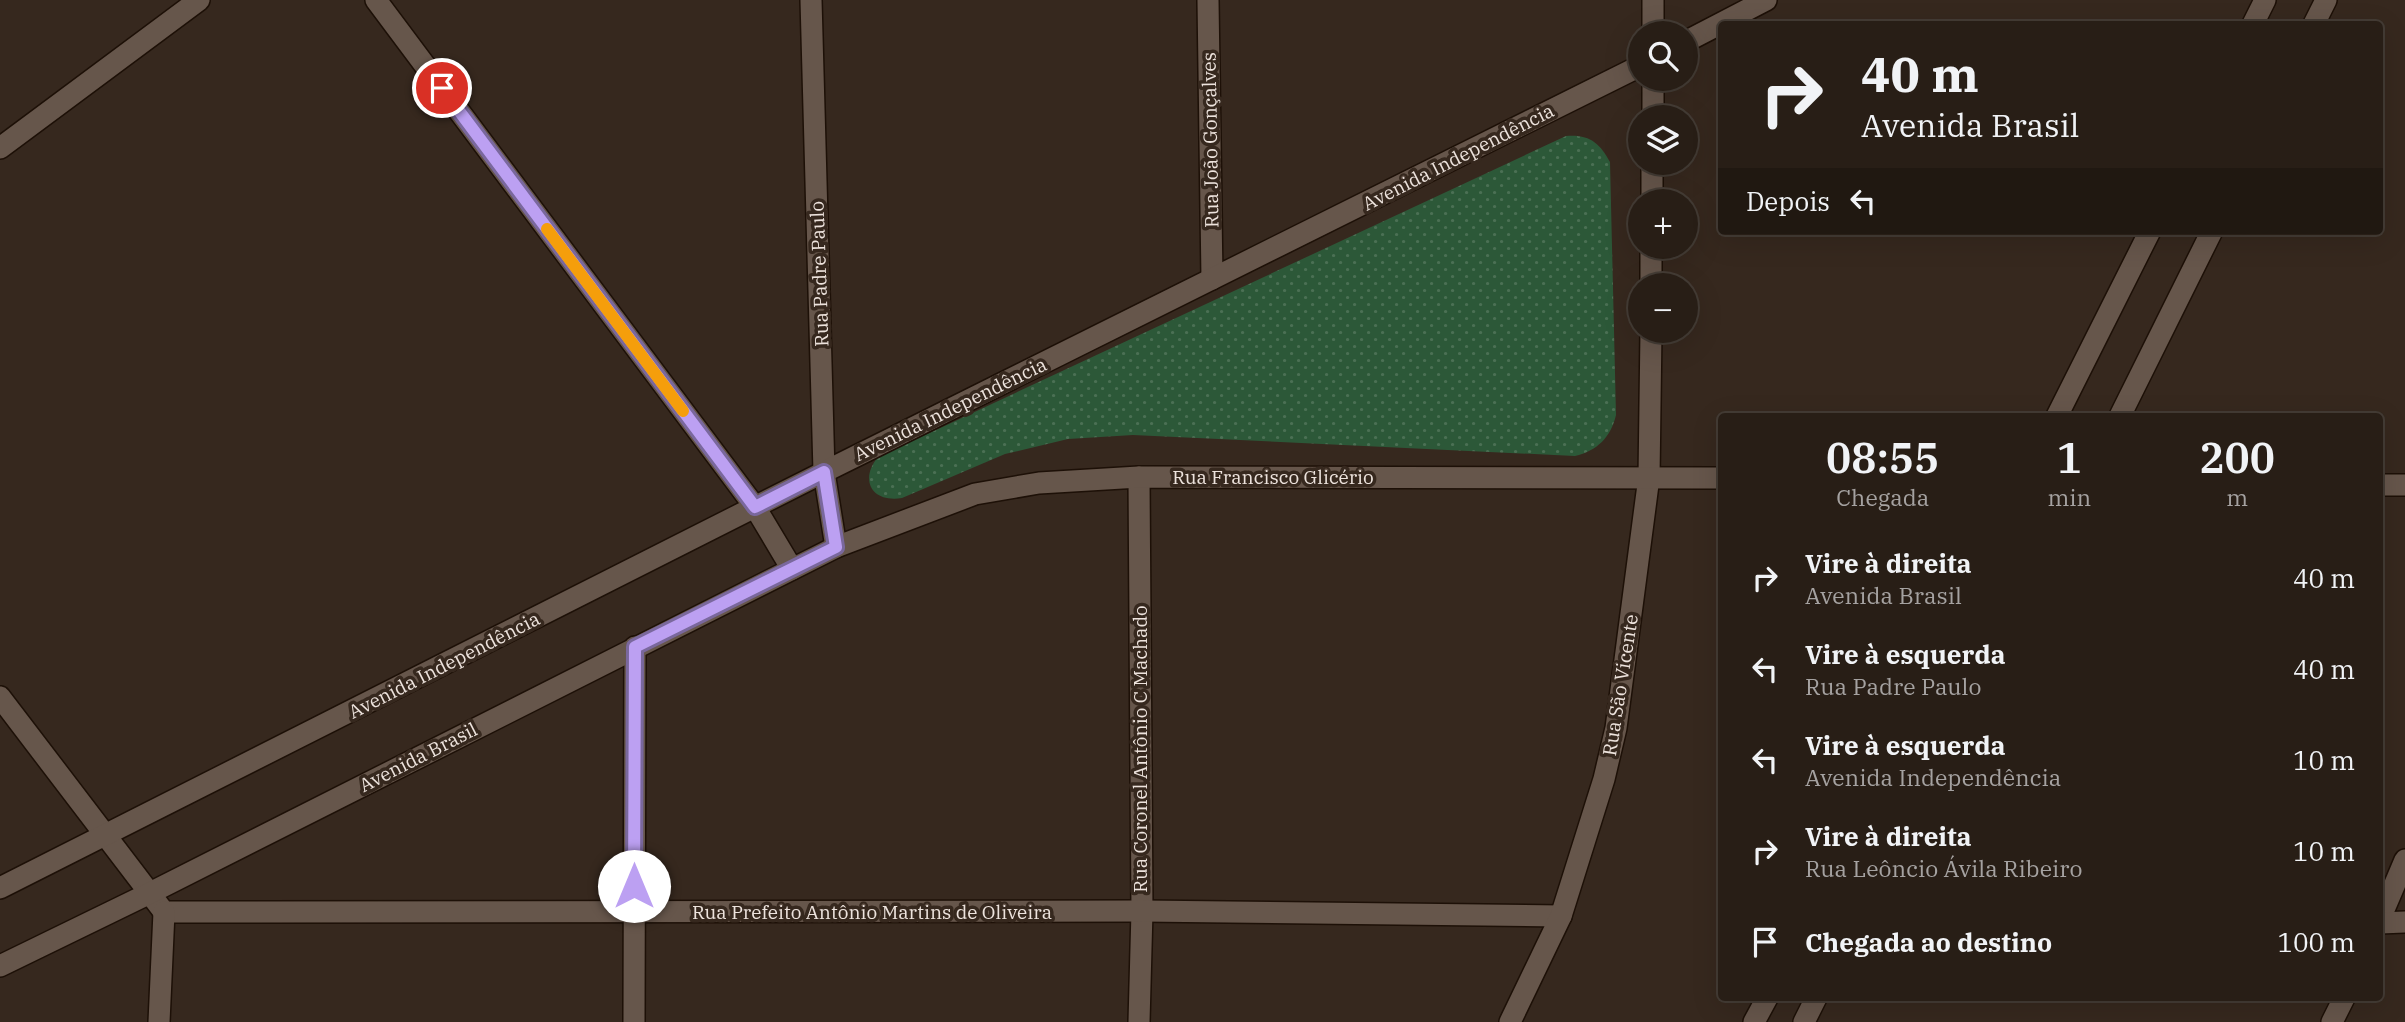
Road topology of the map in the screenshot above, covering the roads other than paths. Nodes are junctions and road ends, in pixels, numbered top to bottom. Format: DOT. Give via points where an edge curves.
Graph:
graph roads {
  1 [pos="199,0"];
  2 [pos="376,0"];
  3 [pos="811,0"];
  4 [pos="1208,0"];
  5 [pos="1653,0"];
  6 [pos="1766,0"];
  7 [pos="2265,0"];
  8 [pos="2326,0"];
  9 [pos="1653,21"];
  10 [pos="1726,21"];
  11 [pos="2254,21"];
  12 [pos="2316,21"];
  13 [pos="1718,25"];
  14 [pos="1698,35"];
  15 [pos="1628,72"];
  16 [pos="0,148"];
  17 [pos="2148,235"];
  18 [pos="2210,235"];
  19 [pos="1212,279"];
  20 [pos="1651,343"];
  21 [pos="2059,413"];
  22 [pos="2121,413"];
  23 [pos="824,472"];
  24 [pos="1139,477"];
  25 [pos="1649,477"];
  26 [pos="1718,478"];
  27 [pos="2383,485"];
  28 [pos="2405,485"];
  29 [pos="755,507"];
  30 [pos="836,547"];
  31 [pos="792,569"];
  32 [pos="635,647"];
  33 [pos="0,697"];
  34 [pos="105,836"];
  35 [pos="2405,860"];
  36 [pos="0,888"];
  37 [pos="150,893"];
  38 [pos="1142,911"];
  39 [pos="164,912"];
  40 [pos="634,912"];
  41 [pos="2383,914"];
  42 [pos="1561,916"];
  43 [pos="2383,921"];
  44 [pos="2405,922"];
  45 [pos="0,965"];
  46 [pos="1766,1001"];
  47 [pos="1814,1001"];
  48 [pos="2342,1001"];
  49 [pos="159,1022"];
  50 [pos="634,1022"];
  51 [pos="1139,1022"];
  52 [pos="1510,1022"];
  53 [pos="1755,1022"];
  54 [pos="1804,1022"];
  55 [pos="2332,1022"];
  1 -- 16 [label="street"];
  2 -- 29 [label="street"];
  3 -- 23 [label="street, Rua Padre Paulo"];
  4 -- 19 [label="street, Rua João Gonçalves"];
  5 -- 9 [label="street"];
  6 -- 10 [label="street"];
  7 -- 11 [label="street"];
  8 -- 12 [label="street"];
  13 -- 14 [label="street"];
  15 -- 19 [label="street, Avenida Independência"];
  17 -- 21 [label="street"];
  18 -- 22 [label="street"];
  19 -- 23 [label="street, Avenida Independência"];
  20 -- 25 [label="street, Rua São Vicente"];
  23 -- 29 [label="street, Avenida Independência"];
  23 -- 30 [label="street, Rua Padre Paulo"];
  24 -- 25 [label="street, Rua Francisco Glicério"];
  24 -- 30 [label="street, Rua Francisco Glicério" via="1039,483 975,494"];
  24 -- 38 [label="street, Rua Coronel Antônio C Machado"];
  25 -- 26 [label="street, Rua Francisco Glicério"];
  25 -- 42 [label="street, Rua São Vicente" via="1616,728"];
  27 -- 28 [label="street"];
  29 -- 31 [label="street"];
  29 -- 34 [label="street, Avenida Independência"];
  30 -- 31 [label="street, Avenida Brasil"];
  31 -- 32 [label="street, Avenida Brasil"];
  32 -- 37 [label="street, Avenida Brasil"];
  32 -- 40 [label="street"];
  33 -- 34 [label="street"];
  34 -- 36 [label="street, Avenida Independência"];
  34 -- 37 [label="street"];
  35 -- 41 [label="street"];
  37 -- 39 [label="street"];
  37 -- 45 [label="street, Avenida Brasil"];
  38 -- 40 [label="street, Rua Prefeito Antônio Martins de Oliveira"];
  38 -- 42 [label="street, Rua Prefeito Antônio Martins de Oliveira"];
  38 -- 51 [label="street, Rua Coronel Antônio C Machado"];
  39 -- 40 [label="street, Rua Prefeito Antônio Martins de Oliveira"];
  39 -- 49 [label="street"];
  40 -- 50 [label="street"];
  42 -- 52 [label="street, Rua São Vicente"];
  43 -- 44 [label="street"];
  46 -- 53 [label="street"];
  47 -- 54 [label="street"];
  48 -- 55 [label="street"];
}
